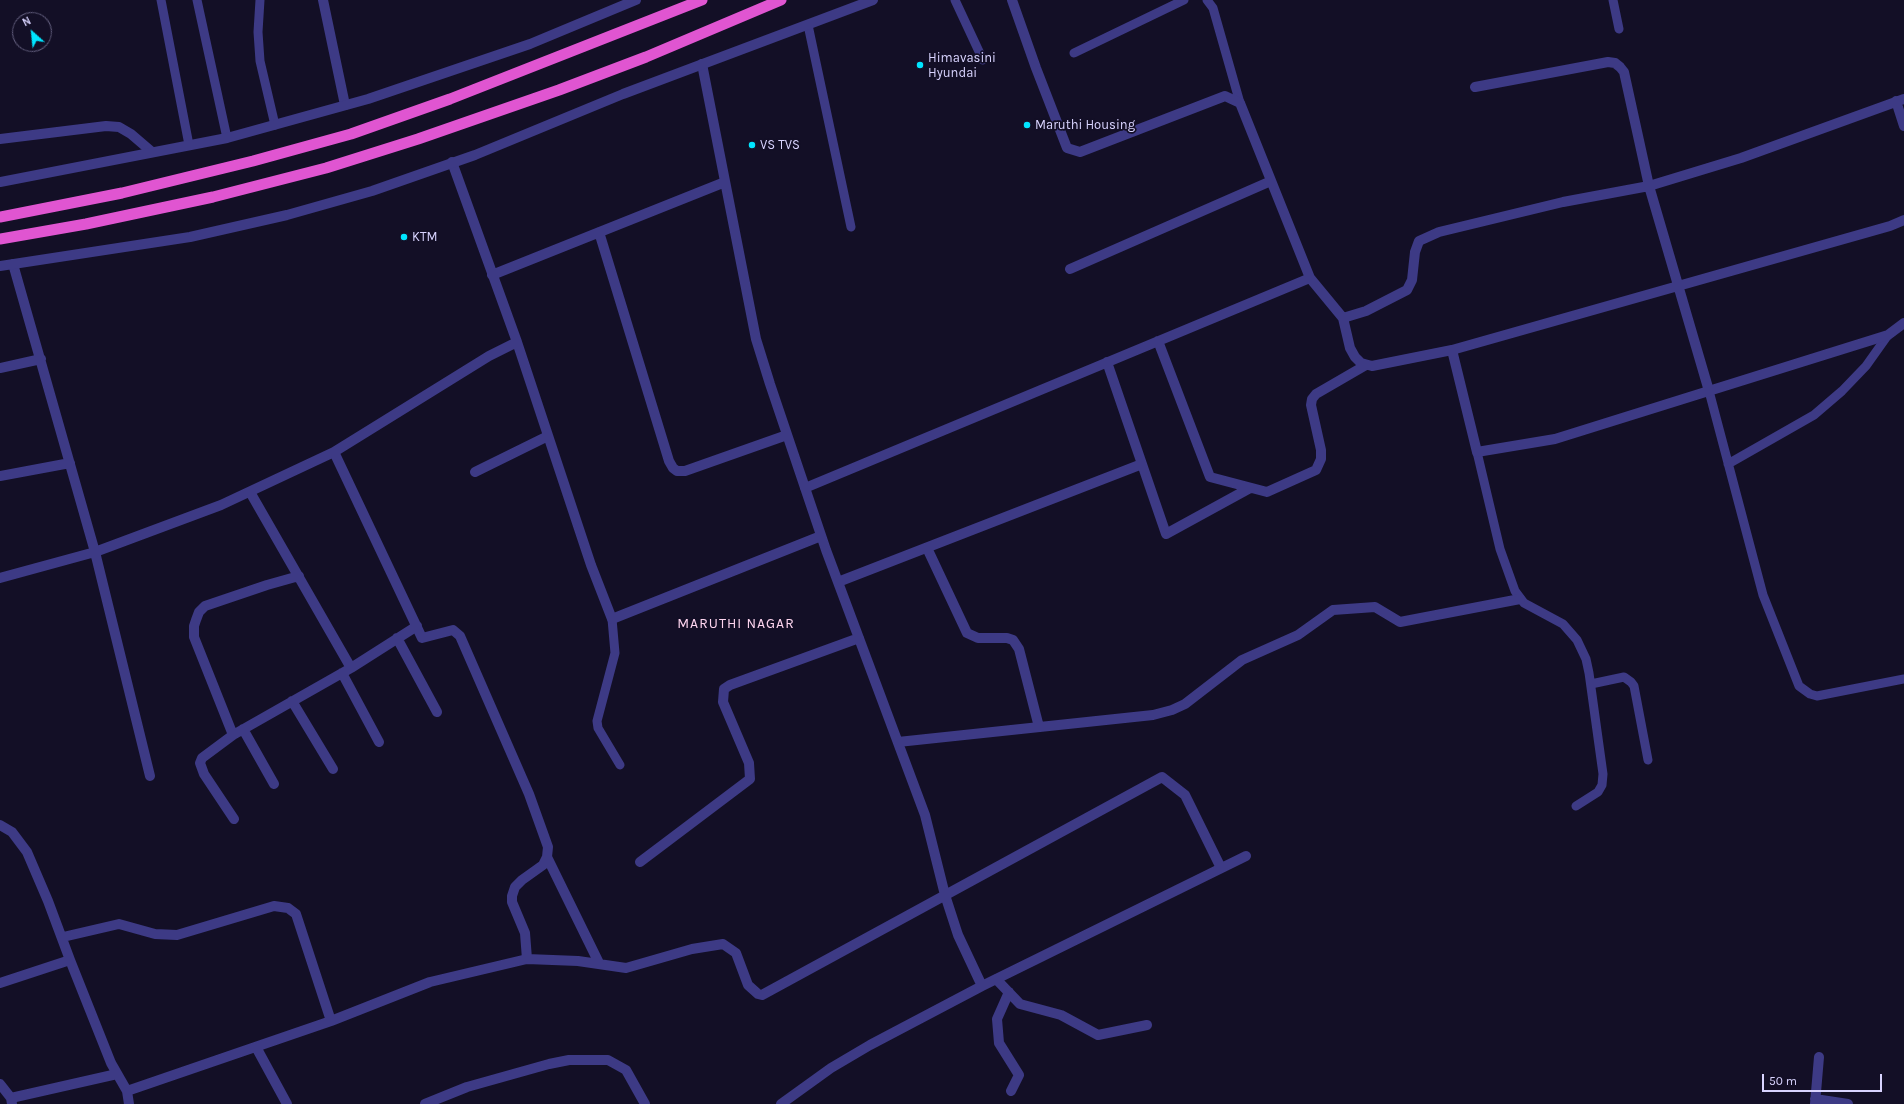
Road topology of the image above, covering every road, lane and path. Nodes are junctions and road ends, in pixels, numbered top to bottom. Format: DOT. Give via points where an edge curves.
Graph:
graph roads {
  1 [pos="161,0"];
  2 [pos="197,0"];
  3 [pos="260,0"];
  4 [pos="323,0"];
  5 [pos="636,0"];
  6 [pos="702,0"];
  7 [pos="781,0"];
  8 [pos="873,0"];
  9 [pos="956,0"];
  10 [pos="1012,0"];
  11 [pos="1184,0"];
  12 [pos="1613,0"];
  13 [pos="1208,1"];
  14 [pos="808,25"];
  15 [pos="1619,29"];
  16 [pos="1074,53"];
  17 [pos="983,60"];
  18 [pos="702,64"];
  19 [pos="1475,87"];
  20 [pos="1900,100"];
  21 [pos="1240,103"];
  22 [pos="345,105"];
  23 [pos="275,124"];
  24 [pos="1904,126"];
  25 [pos="227,138"];
  26 [pos="0,139"];
  27 [pos="189,145"];
  28 [pos="152,152"];
  29 [pos="452,162"];
  30 [pos="1271,181"];
  31 [pos="0,182"];
  32 [pos="725,182"];
  33 [pos="1648,186"];
  34 [pos="0,217"];
  35 [pos="1904,220"];
  36 [pos="851,227"];
  37 [pos="599,232"];
  38 [pos="0,239"];
  39 [pos="13,264"];
  40 [pos="0,266"];
  41 [pos="1070,269"];
  42 [pos="492,275"];
  43 [pos="1310,278"];
  44 [pos="1678,286"];
  45 [pos="1343,318"];
  46 [pos="1904,323"];
  47 [pos="1888,335"];
  48 [pos="1158,341"];
  49 [pos="517,342"];
  50 [pos="1452,350"];
  51 [pos="41,359"];
  52 [pos="1108,362"];
  53 [pos="1366,365"];
  54 [pos="0,368"];
  55 [pos="1709,391"];
  56 [pos="787,434"];
  57 [pos="548,436"];
  58 [pos="334,452"];
  59 [pos="1477,452"];
  60 [pos="70,463"];
  61 [pos="1142,464"];
  62 [pos="1728,464"];
  63 [pos="475,472"];
  64 [pos="0,476"];
  65 [pos="805,488"];
  66 [pos="1250,488"];
  67 [pos="250,492"];
  68 [pos="821,536"];
  69 [pos="927,548"];
  70 [pos="95,552"];
  71 [pos="299,576"];
  72 [pos="0,578"];
  73 [pos="838,582"];
  74 [pos="1520,599"];
  75 [pos="612,619"];
  76 [pos="417,626"];
  77 [pos="397,638"];
  78 [pos="859,638"];
  79 [pos="352,668"];
  80 [pos="342,673"];
  81 [pos="1904,679"];
  82 [pos="1591,684"];
  83 [pos="292,701"];
  84 [pos="437,712"];
  85 [pos="1039,727"];
  86 [pos="242,729"];
  87 [pos="232,735"];
  88 [pos="379,742"];
  89 [pos="898,742"];
  90 [pos="1648,760"];
  91 [pos="620,765"];
  92 [pos="332,769"];
  93 [pos="150,776"];
  94 [pos="274,784"];
  95 [pos="1576,806"];
  96 [pos="234,819"];
  97 [pos="0,825"];
  98 [pos="1246,856"];
  99 [pos="547,857"];
  100 [pos="640,862"];
  101 [pos="1221,868"];
  102 [pos="944,895"];
  103 [pos="63,937"];
  104 [pos="527,959"];
  105 [pos="70,960"];
  106 [pos="599,963"];
  107 [pos="996,979"];
  108 [pos="0,983"];
  109 [pos="982,986"];
  110 [pos="1008,992"];
  111 [pos="331,1021"];
  112 [pos="1147,1025"];
  113 [pos="256,1047"];
  114 [pos="1819,1057"];
  115 [pos="117,1074"];
  116 [pos="0,1084"];
  117 [pos="127,1091"];
  118 [pos="1011,1092"];
  119 [pos="12,1101"];
  120 [pos="1815,1102"];
  121 [pos="129,1104"];
  122 [pos="287,1104"];
  123 [pos="425,1104"];
  124 [pos="646,1104"];
  125 [pos="781,1104"];
  126 [pos="1848,1104"];
  1 -- 27 [label="lane"];
  2 -- 25 [label="lane"];
  3 -- 23 [label="lane" via="260,61"];
  4 -- 22 [label="street"];
  5 -- 22 [label="street" via="530,44"];
  6 -- 34 [label="highway" via="450,99 351,134 122,193"];
  7 -- 38 [label="highway" via="646,57 566,87 326,168 213,197"];
  8 -- 14 [label="street"];
  9 -- 17 [label="lane"];
  10 -- 21 [label="street" via="1067,148 1080,152 1225,96"];
  11 -- 16 [label="lane"];
  12 -- 15 [label="lane"];
  13 -- 21 [label="lane" via="1213,8"];
  14 -- 18 [label="street"];
  14 -- 36 [label="lane"];
  18 -- 29 [label="street"];
  18 -- 32 [label="street"];
  19 -- 33 [label="street" via="1608,62 1616,63 1624,72"];
  20 -- 24 [label="street"];
  20 -- 33 [label="street" via="1741,158"];
  21 -- 30 [label="street"];
  22 -- 23 [label="street"];
  23 -- 25 [label="street"];
  25 -- 27 [label="street"];
  26 -- 28 [label="street" via="106,126 119,127"];
  27 -- 28 [label="street"];
  28 -- 31 [label="street"];
  29 -- 39 [label="street" via="372,191 287,215 190,237"];
  29 -- 42 [label="street"];
  30 -- 41 [label="street"];
  30 -- 43 [label="street"];
  32 -- 37 [label="street"];
  32 -- 56 [label="street" via="756,339"];
  33 -- 44 [label="street"];
  33 -- 45 [label="street" via="1563,202 1438,232 1419,242 1408,290 1366,311"];
  35 -- 44 [label="street"];
  37 -- 42 [label="street"];
  37 -- 56 [label="street" via="673,468 685,471"];
  39 -- 40 [label="street"];
  39 -- 51 [label="street"];
  42 -- 49 [label="street"];
  43 -- 45 [label="street"];
  43 -- 48 [label="street"];
  44 -- 50 [label="street"];
  44 -- 55 [label="street"];
  45 -- 53 [label="street" via="1350,348 1355,358"];
  46 -- 47 [label="street"];
  47 -- 55 [label="street"];
  47 -- 62 [label="lane" via="1866,366 1814,415"];
  48 -- 52 [label="street"];
  48 -- 66 [label="street" via="1210,478"];
  49 -- 57 [label="street"];
  49 -- 58 [label="street" via="489,356"];
  50 -- 53 [label="street" via="1372,366"];
  50 -- 59 [label="street"];
  51 -- 54 [label="street"];
  51 -- 60 [label="street"];
  52 -- 61 [label="street"];
  52 -- 65 [label="street"];
  53 -- 66 [label="street" via="1316,394 1312,399 1311,405 1321,450 1321,459 1316,470 1267,492"];
  55 -- 59 [label="street" via="1555,439"];
  55 -- 62 [label="lane"];
  56 -- 65 [label="street"];
  57 -- 63 [label="street"];
  57 -- 75 [label="street"];
  58 -- 67 [label="street"];
  58 -- 76 [label="street"];
  59 -- 74 [label="lane" via="1500,549 1512,586"];
  60 -- 64 [label="street"];
  60 -- 70 [label="street"];
  61 -- 66 [label="street" via="1166,534"];
  61 -- 69 [label="street"];
  62 -- 81 [label="lane" via="1763,594 1799,686 1817,696"];
  65 -- 68 [label="street"];
  67 -- 70 [label="street"];
  67 -- 71 [label="street"];
  68 -- 73 [label="street"];
  68 -- 75 [label="street"];
  69 -- 73 [label="street"];
  69 -- 85 [label="street" via="967,633 978,638 1007,638 1013,640 1019,649"];
  70 -- 72 [label="street"];
  70 -- 93 [label="street"];
  71 -- 79 [label="street"];
  71 -- 87 [label="street" via="205,606 199,612 194,626 194,637"];
  73 -- 78 [label="street"];
  74 -- 82 [label="lane" via="1563,624 1586,659"];
  74 -- 85 [label="street" via="1400,622 1375,607 1333,610 1298,635 1242,660 1185,704 1172,710 1153,715"];
  75 -- 91 [label="lane" via="615,653 597,721 598,728"];
  76 -- 77 [label="street"];
  76 -- 99 [label="street" via="422,638 453,630 460,636 529,794 548,847"];
  77 -- 79 [label="street"];
  77 -- 84 [label="street"];
  78 -- 89 [label="street"];
  78 -- 100 [label="street" via="724,689 723,702 749,763 750,779"];
  79 -- 80 [label="street"];
  80 -- 83 [label="street"];
  80 -- 88 [label="street"];
  82 -- 90 [label="lane" via="1624,677 1634,686"];
  82 -- 95 [label="lane" via="1603,774 1602,786 1598,792"];
  83 -- 86 [label="street"];
  83 -- 92 [label="street"];
  85 -- 89 [label="street"];
  86 -- 87 [label="street"];
  86 -- 94 [label="street"];
  87 -- 96 [label="street" via="202,758 200,763 204,774"];
  89 -- 102 [label="street" via="925,816"];
  97 -- 103 [label="street" via="12,832 27,852"];
  98 -- 101 [label="street"];
  99 -- 104 [label="street" via="540,868 515,887 512,896 524,933"];
  99 -- 106 [label="street"];
  101 -- 102 [label="street" via="1185,795 1162,777"];
  101 -- 107 [label="street"];
  102 -- 106 [label="street" via="762,995 748,985 736,953 723,944 692,949 626,968"];
  102 -- 109 [label="street" via="958,935"];
  103 -- 105 [label="street"];
  103 -- 111 [label="street" via="119,924 155,934 177,935 274,906 288,908 296,914"];
  104 -- 106 [label="street"];
  104 -- 111 [label="street" via="430,982"];
  105 -- 108 [label="street"];
  105 -- 115 [label="street"];
  107 -- 109 [label="street"];
  107 -- 110 [label="street"];
  109 -- 125 [label="street" via="830,1068"];
  110 -- 112 [label="street" via="1020,1004 1061,1015 1098,1035"];
  110 -- 118 [label="street" via="997,1019 999,1043 1019,1075"];
  111 -- 113 [label="street"];
  113 -- 117 [label="street"];
  113 -- 122 [label="street"];
  114 -- 120 [label="street"];
  115 -- 117 [label="street"];
  115 -- 119 [label="street"];
  116 -- 119 [label="street"];
  117 -- 121 [label="street"];
  120 -- 126 [label="street"];
  123 -- 124 [label="street" via="467,1087 549,1064 569,1060 608,1060 626,1070"];
}
